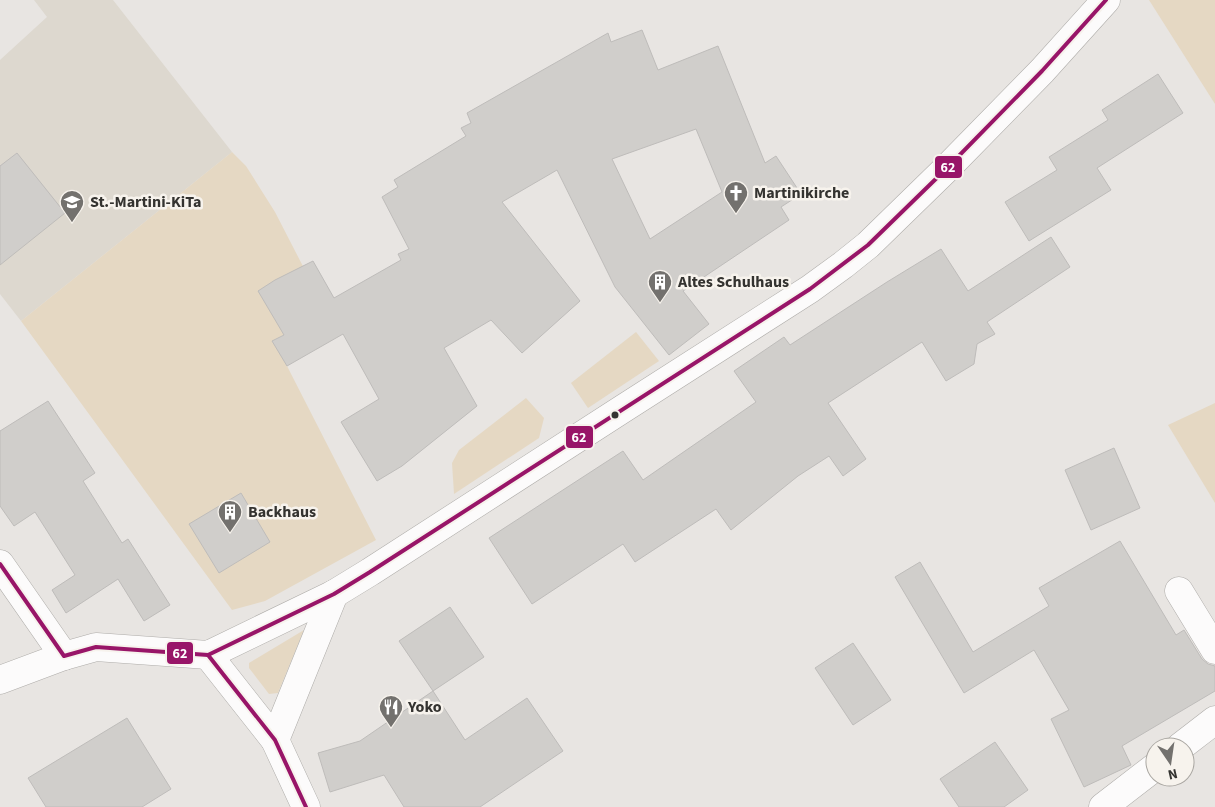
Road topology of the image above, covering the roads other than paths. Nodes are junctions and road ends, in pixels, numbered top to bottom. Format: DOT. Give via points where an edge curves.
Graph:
graph roads {
  1 [pos="1106,0"];
  2 [pos="0,564"];
  3 [pos="1179,590"];
  4 [pos="334,594"];
  5 [pos="1215,650"];
  6 [pos="208,655"];
  7 [pos="64,656"];
  8 [pos="0,680"];
  9 [pos="1215,720"];
  10 [pos="1193,737"];
  11 [pos="275,740"];
  12 [pos="1145,775"];
  13 [pos="306,807"];
  14 [pos="1104,807"];
  1 -- 4 [label="street" via="1042,72 945,170 843,265"];
  2 -- 7 [label="street"];
  3 -- 5 [label="street"];
  4 -- 6 [label="street"];
  4 -- 11 [label="street"];
  6 -- 7 [label="street" via="96,647"];
  6 -- 11 [label="street"];
  7 -- 8 [label="street"];
  9 -- 10 [label="street"];
  11 -- 13 [label="street"];
  12 -- 14 [label="street"];
}
